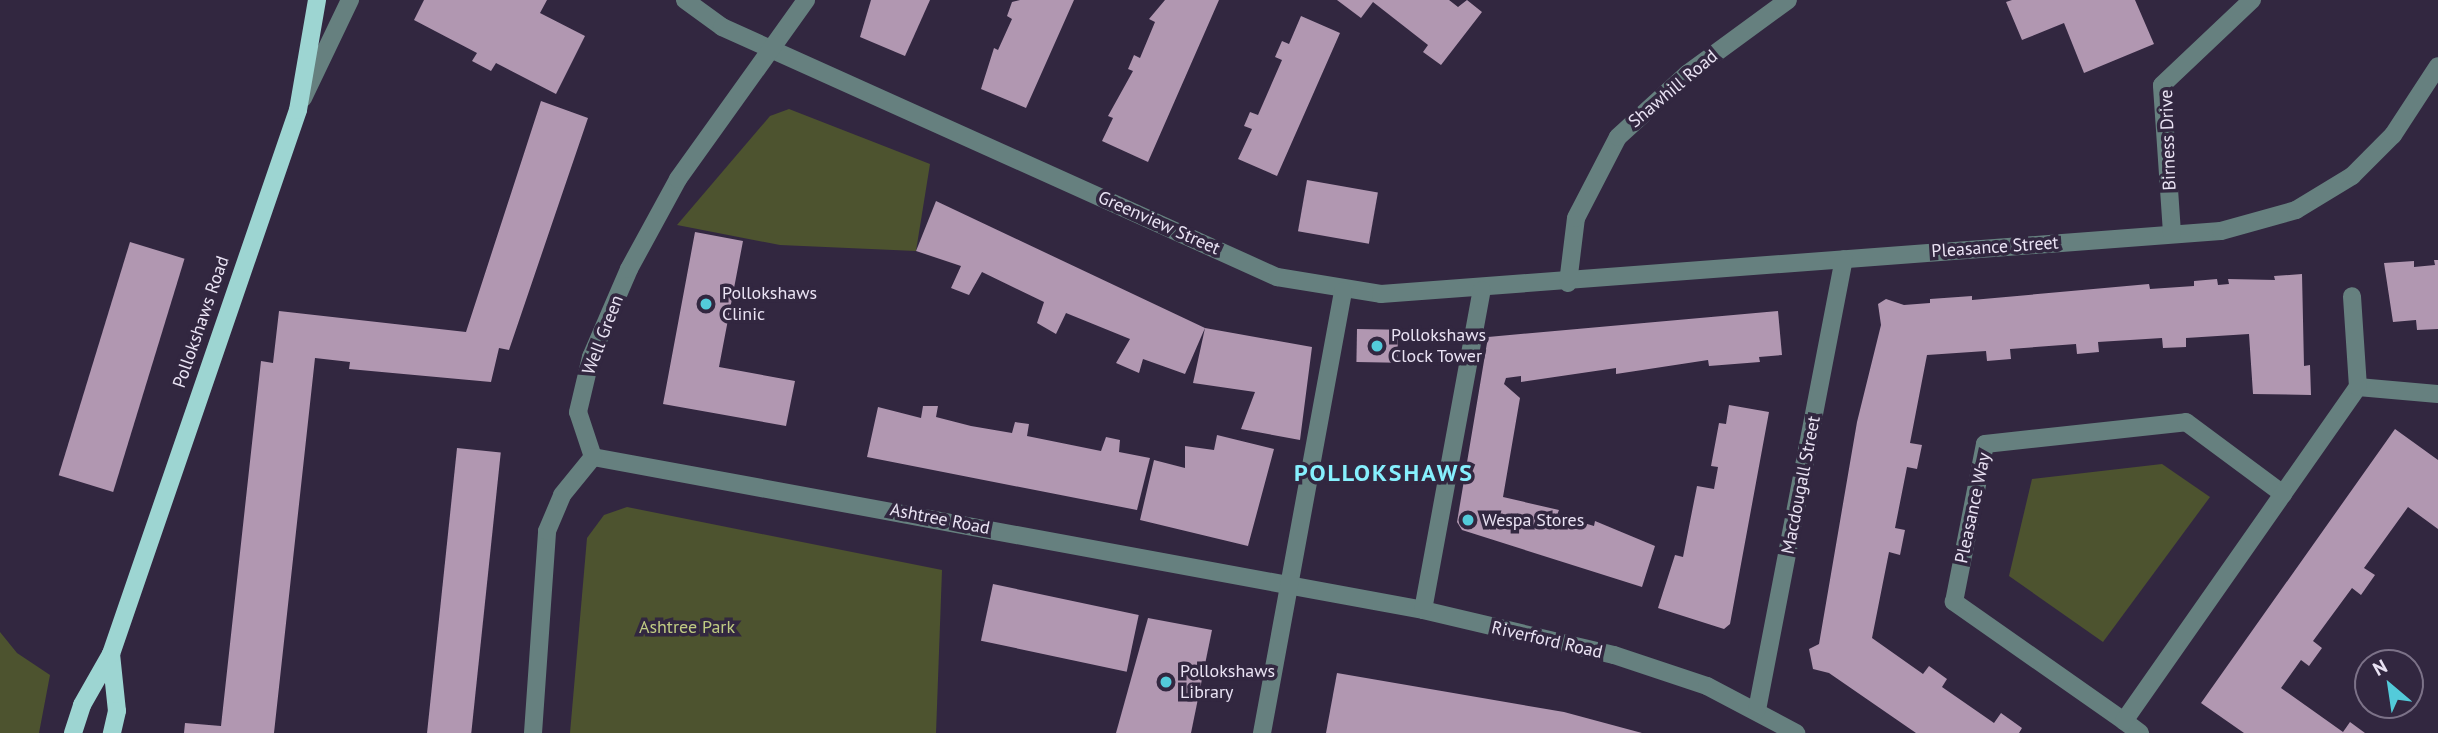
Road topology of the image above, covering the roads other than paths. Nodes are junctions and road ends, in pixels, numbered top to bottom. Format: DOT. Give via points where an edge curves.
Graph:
graph roads {
  1 [pos="350,0"];
  2 [pos="685,0"];
  3 [pos="806,0"];
  4 [pos="1788,0"];
  5 [pos="2252,0"];
  6 [pos="318,1"];
  7 [pos="774,49"];
  8 [pos="2438,66"];
  9 [pos="298,110"];
  10 [pos="2172,233"];
  11 [pos="1844,259"];
  12 [pos="1568,283"];
  13 [pos="1482,290"];
  14 [pos="1343,291"];
  15 [pos="2352,296"];
  16 [pos="2358,387"];
  17 [pos="2438,394"];
  18 [pos="593,457"];
  19 [pos="2283,494"];
  20 [pos="1286,584"];
  21 [pos="1423,610"];
  22 [pos="111,654"];
  23 [pos="1757,710"];
  24 [pos="2124,721"];
  25 [pos="73,733"];
  26 [pos="112,733"];
  27 [pos="533,733"];
  28 [pos="1262,733"];
  29 [pos="1796,733"];
  30 [pos="2140,733"];
  1 -- 9 [label="street"];
  2 -- 7 [label="street, Greenview Street" via="722,27"];
  3 -- 7 [label="street, Well Green"];
  4 -- 12 [label="street, Shawhill Road" via="1686,74 1618,137 1576,218"];
  5 -- 10 [label="street, Birness Drive" via="2162,85"];
  6 -- 9 [label="main road, Pollokshaws Road"];
  7 -- 14 [label="street, Greenview Street" via="1277,277"];
  7 -- 18 [label="street, Well Green" via="678,179 629,269 592,357 578,412"];
  8 -- 10 [label="street, Pleasance Street" via="2393,135 2352,176 2296,209 2221,231"];
  9 -- 22 [label="main road, Pollokshaws Road"];
  10 -- 11 [label="street, Pleasance Street"];
  11 -- 12 [label="street, Pleasance Street"];
  11 -- 23 [label="street, Macdougall Street"];
  12 -- 13 [label="street, Greenview Street"];
  13 -- 14 [label="street, Greenview Street"];
  13 -- 21 [label="street"];
  14 -- 20 [label="street"];
  15 -- 16 [label="street"];
  16 -- 17 [label="street"];
  16 -- 19 [label="street"];
  18 -- 20 [label="street, Ashtree Road"];
  18 -- 27 [label="street" via="562,495 547,531"];
  19 -- 24 [label="street"];
  19 -- 24 [label="street, Pleasance Way" via="2186,422 1985,444 1954,602"];
  20 -- 21 [label="street, Riverford Road"];
  20 -- 28 [label="street" via="1272,705"];
  21 -- 23 [label="street, Riverford Road" via="1615,655"];
  22 -- 25 [label="main road, Pollokshaws Road" via="82,705"];
  22 -- 26 [label="main road, Pollokshaws Road" via="117,711"];
  23 -- 29 [label="street, Riverford Road"];
  24 -- 30 [label="street, Pleasance Way"];
}
